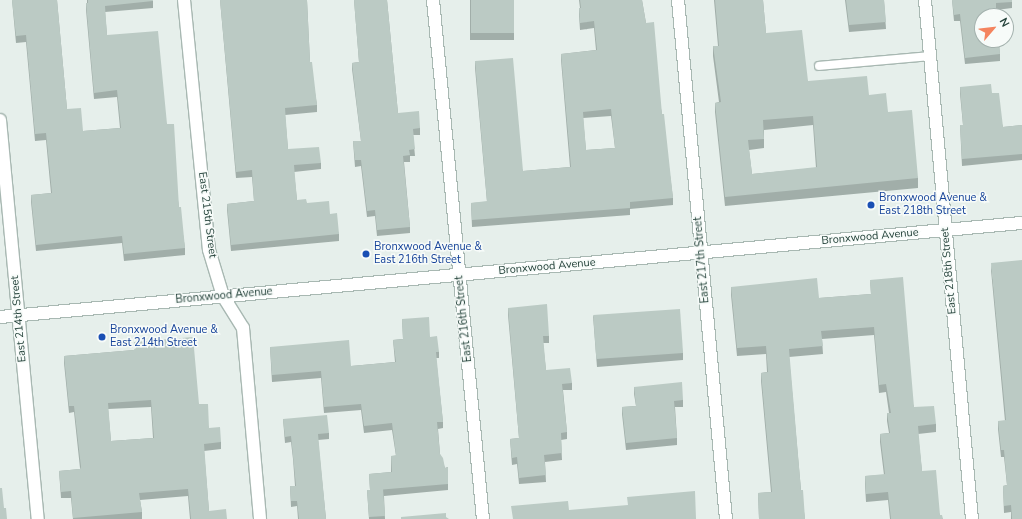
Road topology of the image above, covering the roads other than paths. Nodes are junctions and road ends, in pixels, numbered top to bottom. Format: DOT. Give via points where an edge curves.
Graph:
graph roads {
  1 [pos="184,0"];
  2 [pos="433,0"];
  3 [pos="678,0"];
  4 [pos="925,0"];
  5 [pos="930,56"];
  6 [pos="819,66"];
  7 [pos="0,120"];
  8 [pos="1022,223"];
  9 [pos="946,230"];
  10 [pos="701,253"];
  11 [pos="459,275"];
  12 [pos="222,296"];
  13 [pos="19,315"];
  14 [pos="0,317"];
  15 [pos="38,519"];
  16 [pos="260,519"];
  17 [pos="483,519"];
  18 [pos="726,519"];
  19 [pos="972,519"];
  1 -- 12 [label="street, East 215th Street" via="209,250"];
  2 -- 11 [label="street, East 216th Street"];
  3 -- 10 [label="street, East 217th Street"];
  4 -- 5 [label="street, East 218th Street"];
  5 -- 6 [label="lane"];
  5 -- 9 [label="street, East 218th Street"];
  7 -- 13 [label="street, East 214th Street"];
  8 -- 9 [label="street, Bronxwood Avenue"];
  9 -- 10 [label="street, Bronxwood Avenue"];
  9 -- 19 [label="street, East 218th Street"];
  10 -- 11 [label="street, Bronxwood Avenue"];
  10 -- 18 [label="street, East 217th Street"];
  11 -- 12 [label="street, Bronxwood Avenue"];
  11 -- 17 [label="street, East 216th Street"];
  12 -- 13 [label="street, Bronxwood Avenue"];
  12 -- 16 [label="street, East 215th Street" via="243,328"];
  13 -- 14 [label="street, Bronxwood Avenue"];
  13 -- 15 [label="street, East 214th Street"];
}
